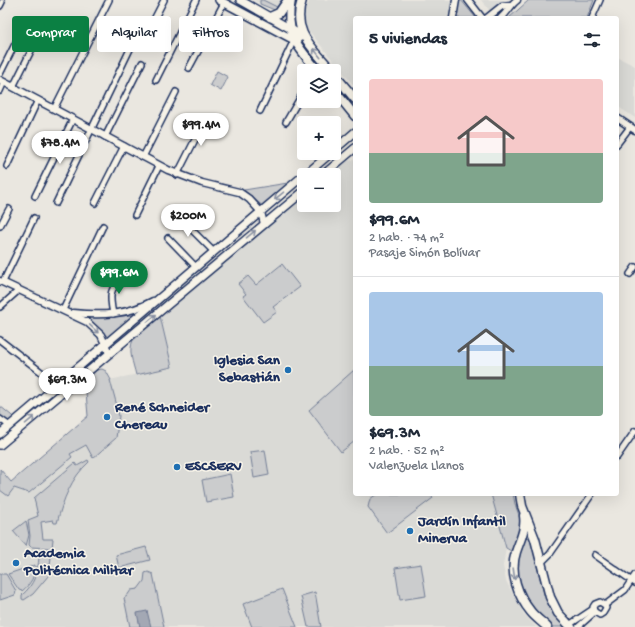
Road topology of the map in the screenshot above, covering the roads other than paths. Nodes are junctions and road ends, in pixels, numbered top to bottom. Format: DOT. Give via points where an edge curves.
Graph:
graph roads {
  1 [pos="109,0"];
  2 [pos="164,0"];
  3 [pos="196,0"];
  4 [pos="288,0"];
  5 [pos="291,0"];
  6 [pos="302,0"];
  7 [pos="456,0"];
  8 [pos="468,0"];
  9 [pos="517,0"];
  10 [pos="600,0"];
  11 [pos="221,1"];
  12 [pos="242,1"];
  13 [pos="511,5"];
  14 [pos="156,16"];
  15 [pos="453,16"];
  16 [pos="480,16"];
  17 [pos="490,16"];
  18 [pos="504,16"];
  19 [pos="593,16"];
  20 [pos="270,17"];
  21 [pos="290,28"];
  22 [pos="303,36"];
  23 [pos="294,40"];
  24 [pos="12,50"];
  25 [pos="31,52"];
  26 [pos="128,52"];
  27 [pos="142,64"];
  28 [pos="312,64"];
  29 [pos="326,64"];
  30 [pos="189,68"];
  31 [pos="0,74"];
  32 [pos="156,80"];
  33 [pos="2,81"];
  34 [pos="341,82"];
  35 [pos="13,87"];
  36 [pos="0,91"];
  37 [pos="176,92"];
  38 [pos="353,97"];
  39 [pos="341,99"];
  40 [pos="38,100"];
  41 [pos="297,103"];
  42 [pos="54,109"];
  43 [pos="260,111"];
  44 [pos="353,114"];
  45 [pos="73,119"];
  46 [pos="619,119"];
  47 [pos="217,121"];
  48 [pos="286,122"];
  49 [pos="92,129"];
  50 [pos="632,129"];
  51 [pos="353,134"];
  52 [pos="105,137"];
  53 [pos="619,142"];
  54 [pos="341,144"];
  55 [pos="124,146"];
  56 [pos="353,150"];
  57 [pos="144,157"];
  58 [pos="322,160"];
  59 [pos="7,166"];
  60 [pos="159,166"];
  61 [pos="313,168"];
  62 [pos="331,168"];
  63 [pos="177,174"];
  64 [pos="297,181"];
  65 [pos="35,196"];
  66 [pos="297,197"];
  67 [pos="56,203"];
  68 [pos="95,203"];
  69 [pos="9,209"];
  70 [pos="261,212"];
  71 [pos="135,215"];
  72 [pos="179,217"];
  73 [pos="34,218"];
  74 [pos="264,224"];
  75 [pos="0,226"];
  76 [pos="103,226"];
  77 [pos="168,238"];
  78 [pos="214,252"];
  79 [pos="196,267"];
  80 [pos="635,267"];
  81 [pos="630,274"];
  82 [pos="1,281"];
  83 [pos="127,281"];
  84 [pos="19,290"];
  85 [pos="165,293"];
  86 [pos="0,307"];
  87 [pos="63,310"];
  88 [pos="70,313"];
  89 [pos="113,314"];
  90 [pos="0,340"];
  91 [pos="106,344"];
  92 [pos="110,353"];
  93 [pos="58,385"];
  94 [pos="0,419"];
  95 [pos="10,426"];
  96 [pos="635,431"];
  97 [pos="0,434"];
  98 [pos="0,446"];
  99 [pos="619,454"];
  100 [pos="520,496"];
  101 [pos="591,496"];
  102 [pos="522,506"];
  103 [pos="522,537"];
  104 [pos="535,539"];
  105 [pos="595,555"];
  106 [pos="541,563"];
  107 [pos="635,576"];
  108 [pos="633,582"];
  109 [pos="605,605"];
  110 [pos="594,611"];
  111 [pos="570,626"];
  112 [pos="547,627"];
  113 [pos="578,627"];
  1 -- 42 [label="street"];
  2 -- 14 [label="street"];
  3 -- 32 [label="street"];
  4 -- 20 [label="main road" via="279,13"];
  5 -- 21 [label="main road"];
  6 -- 22 [label="main road" via="299,19"];
  7 -- 15 [label="street"];
  8 -- 16 [label="street"];
  9 -- 13 [label="street"];
  10 -- 19 [label="street"];
  11 -- 23 [label="main road"];
  11 -- 30 [label="street"];
  12 -- 20 [label="main road"];
  13 -- 17 [label="street" via="502,6"];
  13 -- 18 [label="street"];
  20 -- 21 [label="main road"];
  21 -- 22 [label="main road"];
  21 -- 23 [label="main road"];
  22 -- 23 [label="main road"];
  29 -- 22 [label="main road, one-way"];
  23 -- 28 [label="main road"];
  23 -- 43 [label="street"];
  24 -- 31 [label="street"];
  25 -- 35 [label="street"];
  26 -- 49 [label="street"];
  27 -- 52 [label="street"];
  33 -- 35 [label="street"];
  33 -- 36 [label="street"];
  34 -- 38 [label="main road"];
  35 -- 40 [label="street"];
  37 -- 57 [label="street"];
  39 -- 44 [label="main road"];
  40 -- 42 [label="street"];
  40 -- 59 [label="street"];
  41 -- 48 [label="street"];
  42 -- 45 [label="street"];
  45 -- 49 [label="street"];
  45 -- 65 [label="street"];
  46 -- 50 [label="street"];
  47 -- 63 [label="street" via="206,118"];
  49 -- 52 [label="street"];
  49 -- 67 [label="street"];
  50 -- 53 [label="street"];
  51 -- 54 [label="main road"];
  52 -- 55 [label="street"];
  55 -- 57 [label="street"];
  55 -- 68 [label="street"];
  56 -- 62 [label="main road"];
  57 -- 60 [label="street"];
  58 -- 61 [label="main road"];
  60 -- 63 [label="street"];
  60 -- 71 [label="street"];
  63 -- 70 [label="street" via="239,192 249,198"];
  64 -- 70 [label="main road, one-way"];
  66 -- 74 [label="main road"];
  69 -- 75 [label="street"];
  70 -- 74 [label="street"];
  70 -- 78 [label="main road"];
  72 -- 78 [label="street"];
  73 -- 82 [label="street"];
  92 -- 74 [label="main road, one-way"];
  76 -- 87 [label="street"];
  77 -- 79 [label="street"];
  78 -- 79 [label="main road"];
  79 -- 85 [label="main road"];
  80 -- 81 [label="street"];
  82 -- 84 [label="street"];
  83 -- 89 [label="street" via="118,284 112,291 110,298"];
  84 -- 86 [label="street"];
  84 -- 87 [label="street"];
  85 -- 89 [label="street" via="141,308"];
  85 -- 91 [label="main road"];
  87 -- 88 [label="street"];
  88 -- 89 [label="street"];
  88 -- 91 [label="street, one-way" via="94,328"];
  90 -- 93 [label="street"];
  91 -- 92 [label="street"];
  91 -- 93 [label="main road"];
  98 -- 92 [label="main road, one-way"];
  93 -- 95 [label="main road"];
  94 -- 95 [label="street"];
  95 -- 97 [label="main road"];
  96 -- 99 [label="street"];
  100 -- 102 [label="main road"];
  101 -- 106 [label="street"];
  102 -- 103 [label="main road" via="525,523"];
  102 -- 104 [label="main road"];
  103 -- 104 [label="main road" via="525,534"];
  103 -- 112 [label="main road, one-way" via="514,559 513,572 517,587 532,613"];
  104 -- 106 [label="main road"];
  105 -- 108 [label="street"];
  106 -- 111 [label="main road" via="554,605"];
  107 -- 108 [label="street"];
  108 -- 109 [label="street"];
  109 -- 110 [label="street" via="597,602"];
  109 -- 110 [label="street" via="603,613"];
  110 -- 111 [label="street"];
  110 -- 113 [label="street"];
}
